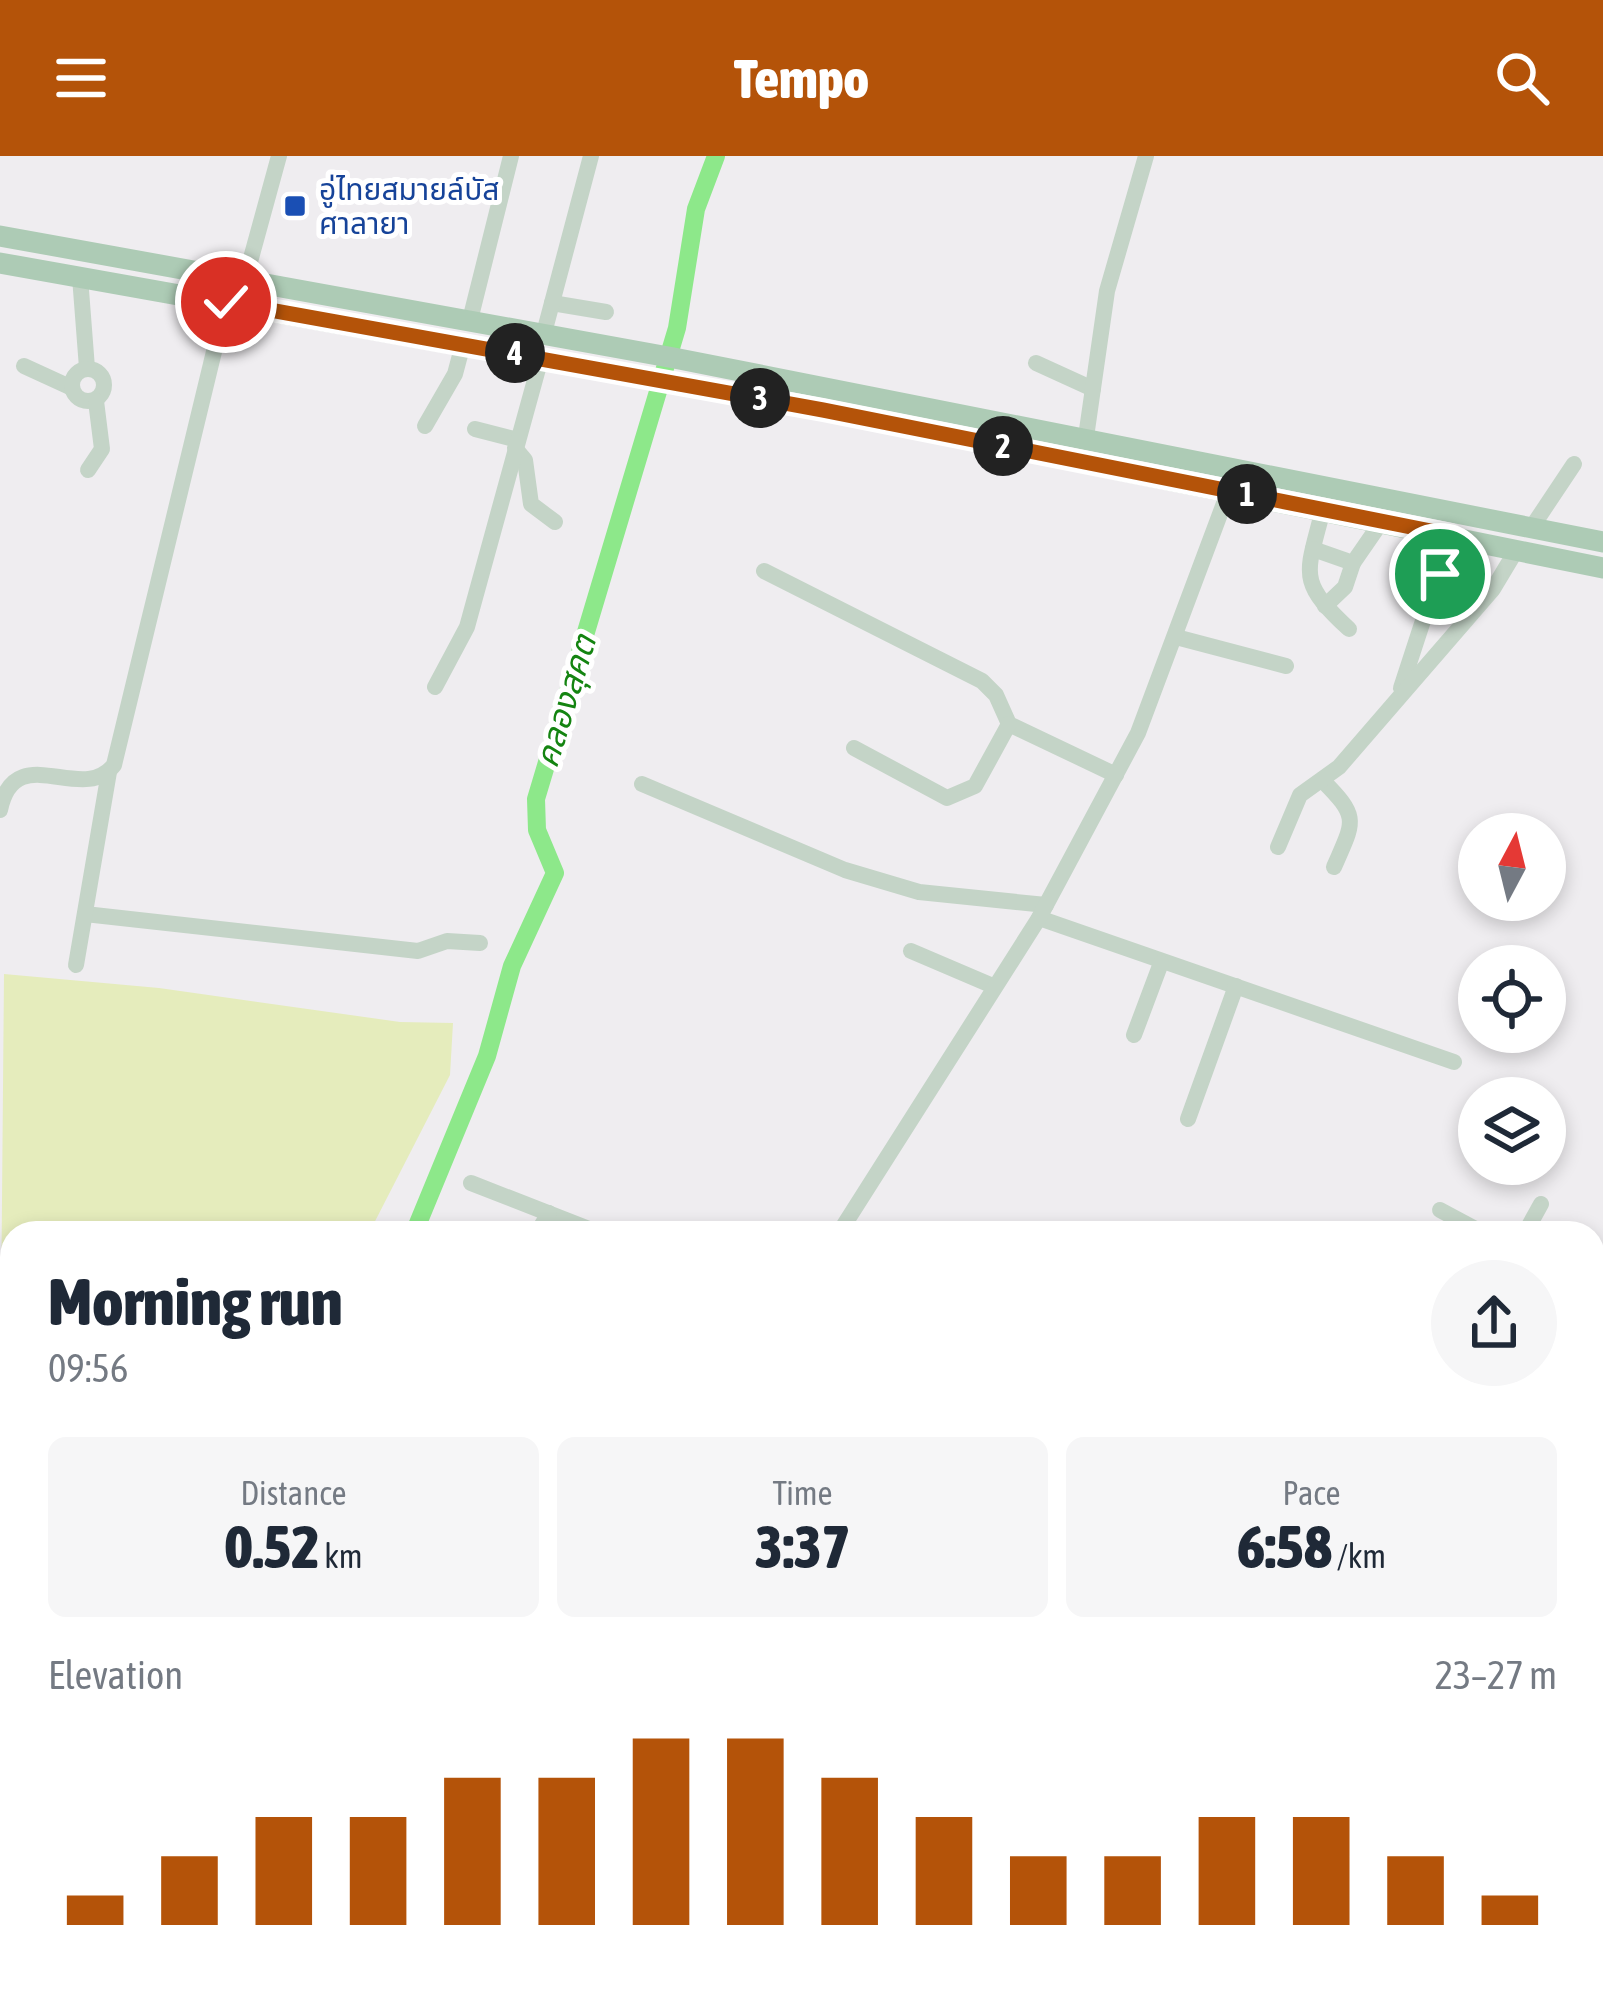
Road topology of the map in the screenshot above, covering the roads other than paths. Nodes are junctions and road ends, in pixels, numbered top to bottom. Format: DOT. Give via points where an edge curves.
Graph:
graph roads {
  1 [pos="278,156"];
  2 [pos="511,156"];
  3 [pos="591,156"];
  4 [pos="1146,156"];
  5 [pos="0,236"];
  6 [pos="0,264"];
  7 [pos="80,277"];
  8 [pos="245,280"];
  9 [pos="232,303"];
  10 [pos="552,303"];
  11 [pos="606,312"];
  12 [pos="470,320"];
  13 [pos="544,333"];
  14 [pos="464,344"];
  15 [pos="541,358"];
  16 [pos="1036,363"];
  17 [pos="23,365"];
  18 [pos="87,368"];
  19 [pos="72,388"];
  20 [pos="1093,389"];
  21 [pos="96,401"];
  22 [pos="425,426"];
  23 [pos="475,430"];
  24 [pos="1086,437"];
  25 [pos="517,444"];
  26 [pos="1574,464"];
  27 [pos="1236,466"];
  28 [pos="88,470"];
  29 [pos="1229,490"];
  30 [pos="1324,509"];
  31 [pos="1382,521"];
  32 [pos="555,522"];
  33 [pos="1532,527"];
  34 [pos="1451,535"];
  35 [pos="1603,542"];
  36 [pos="1313,549"];
  37 [pos="1517,549"];
  38 [pos="1353,563"];
  39 [pos="1603,568"];
  40 [pos="764,571"];
  41 [pos="1325,607"];
  42 [pos="1348,628"];
  43 [pos="1176,637"];
  44 [pos="1286,666"];
  45 [pos="435,687"];
  46 [pos="1399,694"];
  47 [pos="1009,724"];
  48 [pos="854,748"];
  49 [pos="109,772"];
  50 [pos="1116,775"];
  51 [pos="1323,781"];
  52 [pos="641,784"];
  53 [pos="0,810"];
  54 [pos="1278,847"];
  55 [pos="1334,867"];
  56 [pos="1042,912"];
  57 [pos="85,914"];
  58 [pos="480,943"];
  59 [pos="911,951"];
  60 [pos="1161,964"];
  61 [pos="76,965"];
  62 [pos="993,986"];
  63 [pos="1236,986"];
  64 [pos="1134,1035"];
  65 [pos="1454,1062"];
  66 [pos="1188,1119"];
  67 [pos="471,1183"];
  68 [pos="1541,1204"];
  69 [pos="1440,1210"];
  70 [pos="549,1213"];
  71 [pos="544,1221"];
  72 [pos="569,1221"];
  73 [pos="846,1221"];
  74 [pos="1461,1221"];
  75 [pos="1532,1221"];
  1 -- 8 [label="street"];
  2 -- 12 [label="street"];
  3 -- 10 [label="street"];
  4 -- 20 [label="street" via="1107,291"];
  5 -- 8 [label="main road"];
  6 -- 7 [label="main road"];
  7 -- 9 [label="main road"];
  7 -- 18 [label="street"];
  8 -- 9 [label="main road"];
  8 -- 12 [label="main road"];
  9 -- 14 [label="main road"];
  9 -- 49 [label="street"];
  10 -- 11 [label="street"];
  10 -- 13 [label="street"];
  12 -- 13 [label="main road"];
  13 -- 24 [label="main road"];
  14 -- 15 [label="main road"];
  14 -- 22 [label="street"];
  15 -- 25 [label="street"];
  15 -- 29 [label="main road"];
  16 -- 20 [label="street"];
  17 -- 19 [label="street"];
  18 -- 19 [label="street"];
  18 -- 21 [label="street" via="101,374 105,389"];
  19 -- 21 [label="street" via="84,402"];
  20 -- 24 [label="street"];
  21 -- 28 [label="street" via="102,449"];
  23 -- 25 [label="street"];
  24 -- 27 [label="main road"];
  25 -- 32 [label="street" via="531,504"];
  25 -- 45 [label="street" via="467,627"];
  26 -- 33 [label="street"];
  27 -- 29 [label="main road"];
  27 -- 33 [label="main road"];
  29 -- 30 [label="main road"];
  29 -- 43 [label="street"];
  30 -- 31 [label="main road"];
  30 -- 36 [label="street"];
  31 -- 34 [label="main road"];
  31 -- 38 [label="street"];
  33 -- 35 [label="main road"];
  34 -- 37 [label="main road"];
  34 -- 46 [label="street"];
  36 -- 38 [label="street"];
  36 -- 41 [label="street" via="1310,582"];
  37 -- 39 [label="main road"];
  37 -- 46 [label="street" via="1493,589"];
  38 -- 41 [label="street" via="1345,587"];
  40 -- 47 [label="street" via="982,681"];
  41 -- 42 [label="street"];
  43 -- 44 [label="street"];
  43 -- 50 [label="street"];
  46 -- 51 [label="street"];
  47 -- 48 [label="street" via="975,786 947,798"];
  47 -- 50 [label="street"];
  49 -- 53 [label="street" via="94,779 24,776 6,789"];
  49 -- 57 [label="street"];
  50 -- 56 [label="street"];
  51 -- 54 [label="street" via="1295,802"];
  51 -- 55 [label="street" via="1353,819"];
  52 -- 56 [label="street" via="845,870 919,892"];
  56 -- 60 [label="street"];
  56 -- 62 [label="street"];
  57 -- 58 [label="street" via="418,951 447,941"];
  57 -- 61 [label="street"];
  59 -- 62 [label="street"];
  60 -- 63 [label="street"];
  60 -- 64 [label="street"];
  62 -- 73 [label="street"];
  63 -- 65 [label="street"];
  63 -- 66 [label="street"];
  67 -- 70 [label="street"];
  68 -- 75 [label="street"];
  69 -- 74 [label="street"];
  70 -- 71 [label="street"];
  70 -- 72 [label="street"];
}
